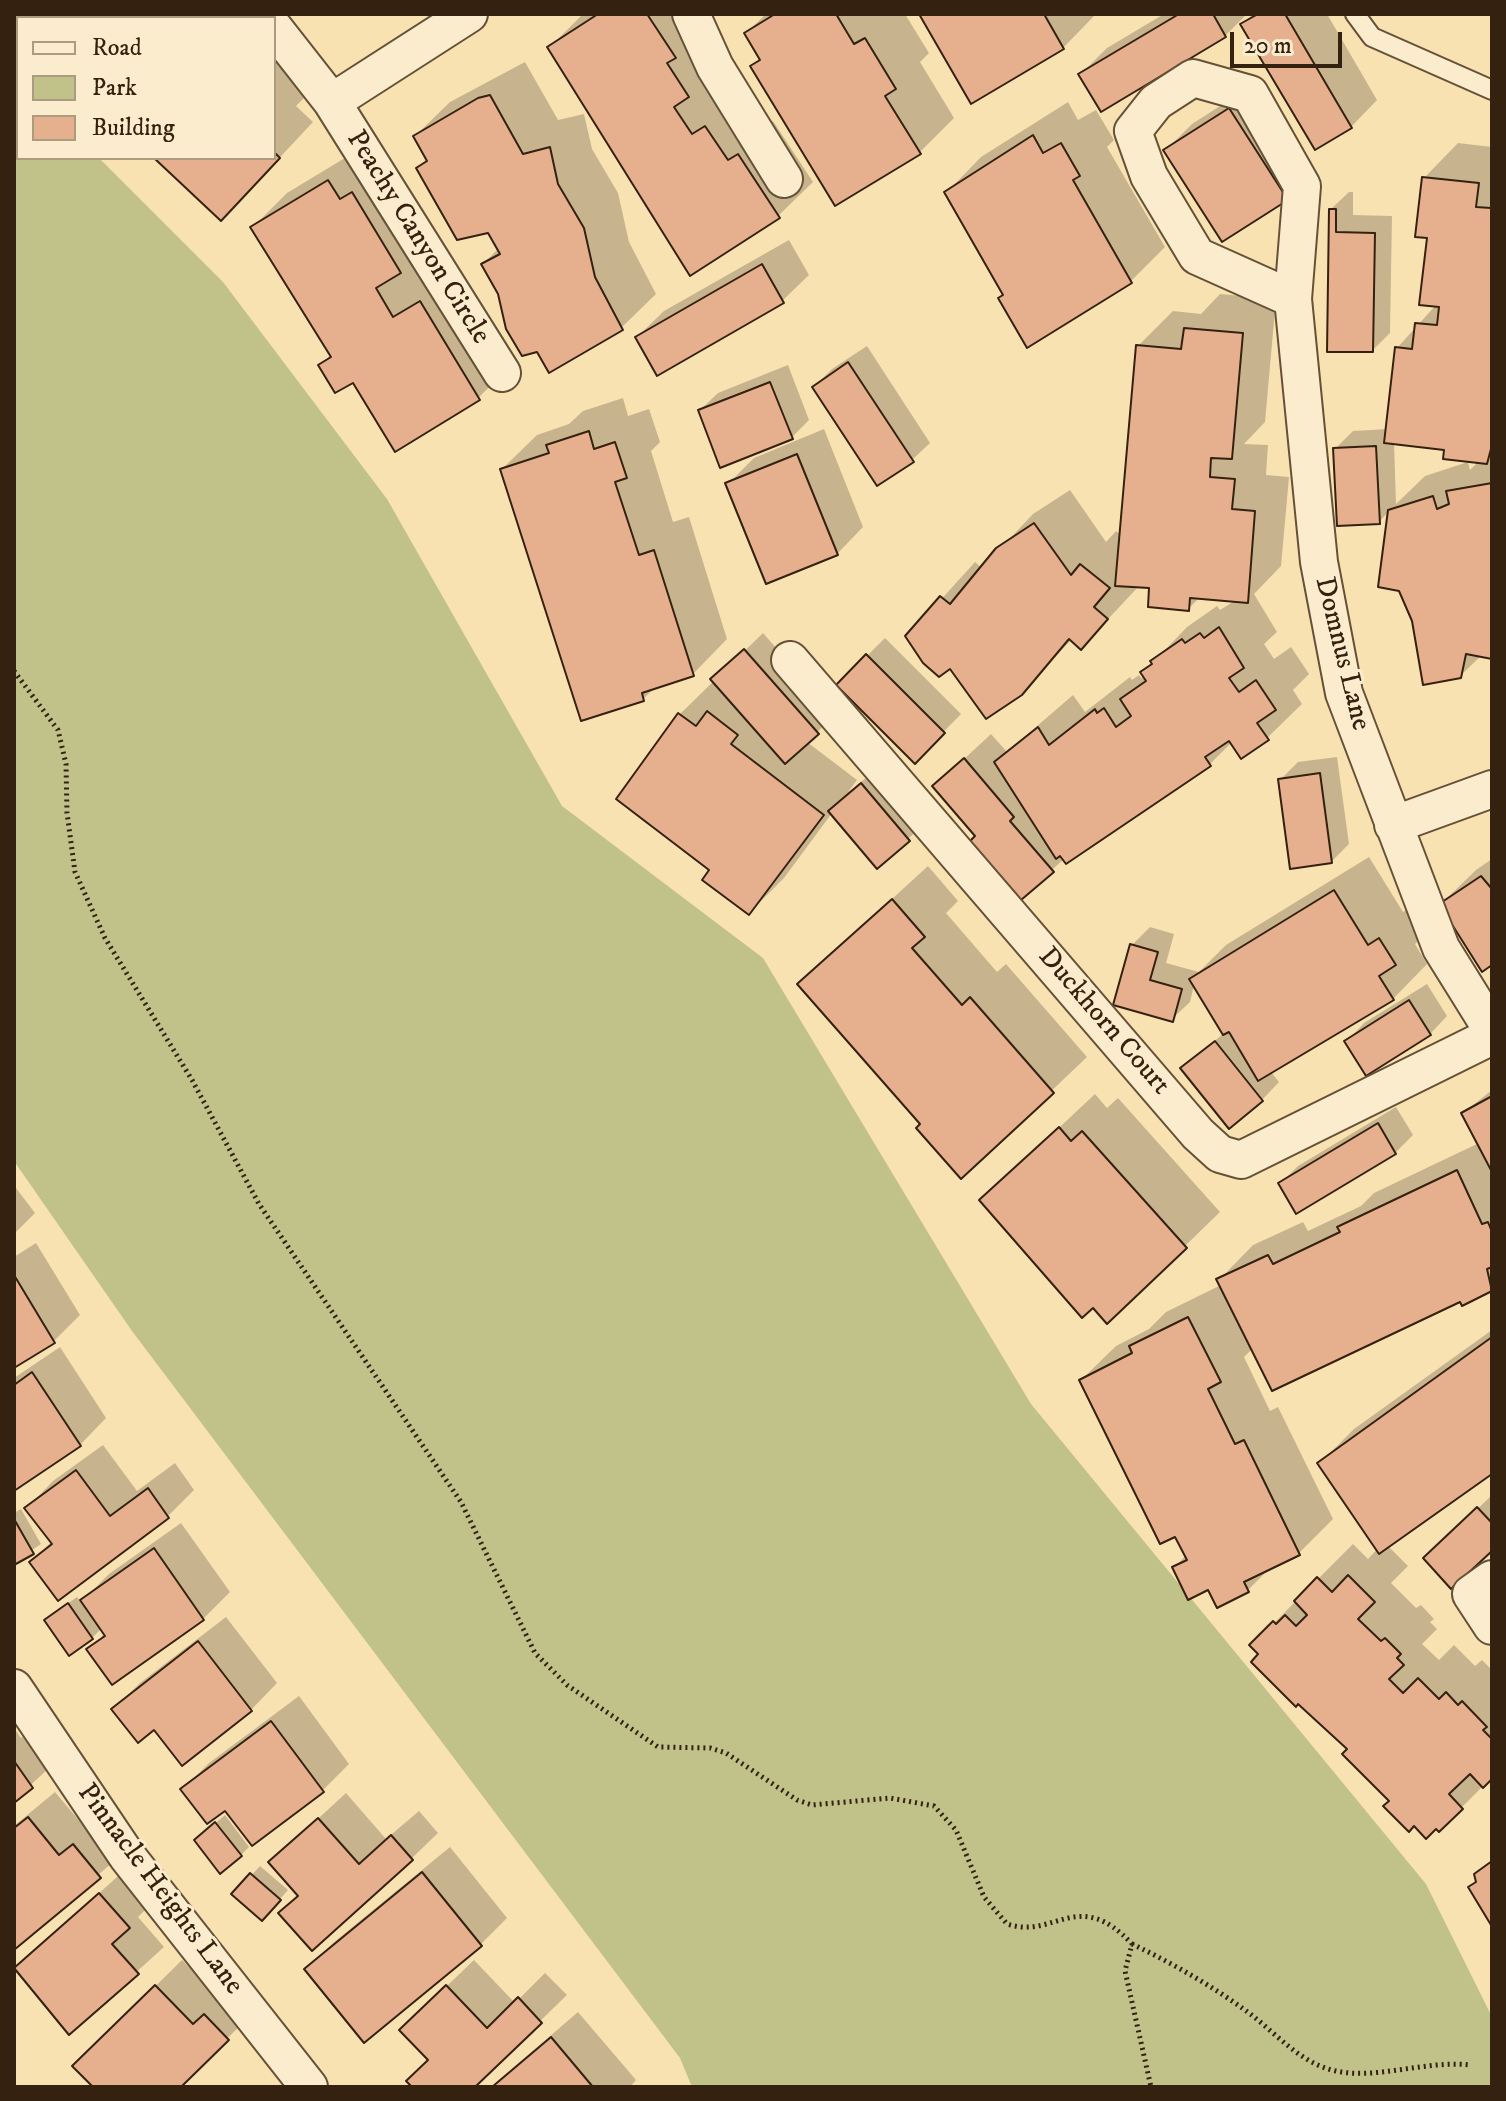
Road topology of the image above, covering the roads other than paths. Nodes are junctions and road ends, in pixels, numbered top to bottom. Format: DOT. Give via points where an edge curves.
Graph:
graph roads {
  1 [pos="469,14"];
  2 [pos="691,14"];
  3 [pos="1355,14"];
  4 [pos="276,31"];
  5 [pos="1492,90"];
  6 [pos="332,102"];
  7 [pos="784,179"];
  8 [pos="1293,299"];
  9 [pos="502,373"];
  10 [pos="790,660"];
  11 [pos="1492,789"];
  12 [pos="1393,825"];
  13 [pos="1492,1033"];
  14 [pos="1492,1579"];
  15 [pos="1492,1626"];
  16 [pos="14,1688"];
  17 [pos="309,2087"];
  1 -- 6 [label="street, Peachy Canyon Circle"];
  2 -- 7 [label="street" via="715,67"];
  3 -- 5 [label="lane" via="1372,37"];
  4 -- 6 [label="street, Peachy Canyon Circle"];
  6 -- 9 [label="street, Peachy Canyon Circle"];
  8 -- 8 [label="street, Domnus Lane" via="1302,186 1250,94 1193,78 1156,102 1133,131 1149,176 1197,256"];
  8 -- 12 [label="street, Domnus Lane" via="1319,562 1344,693"];
  10 -- 13 [label="street, Duckhorn Court" via="1220,1154 1241,1160"];
  11 -- 12 [label="street"];
  12 -- 13 [label="street, Domnus Lane" via="1441,948"];
  14 -- 15 [label="street" via="1471,1594"];
  16 -- 17 [label="street, Pinnacle Heights Lane" via="127,1856"];
}
